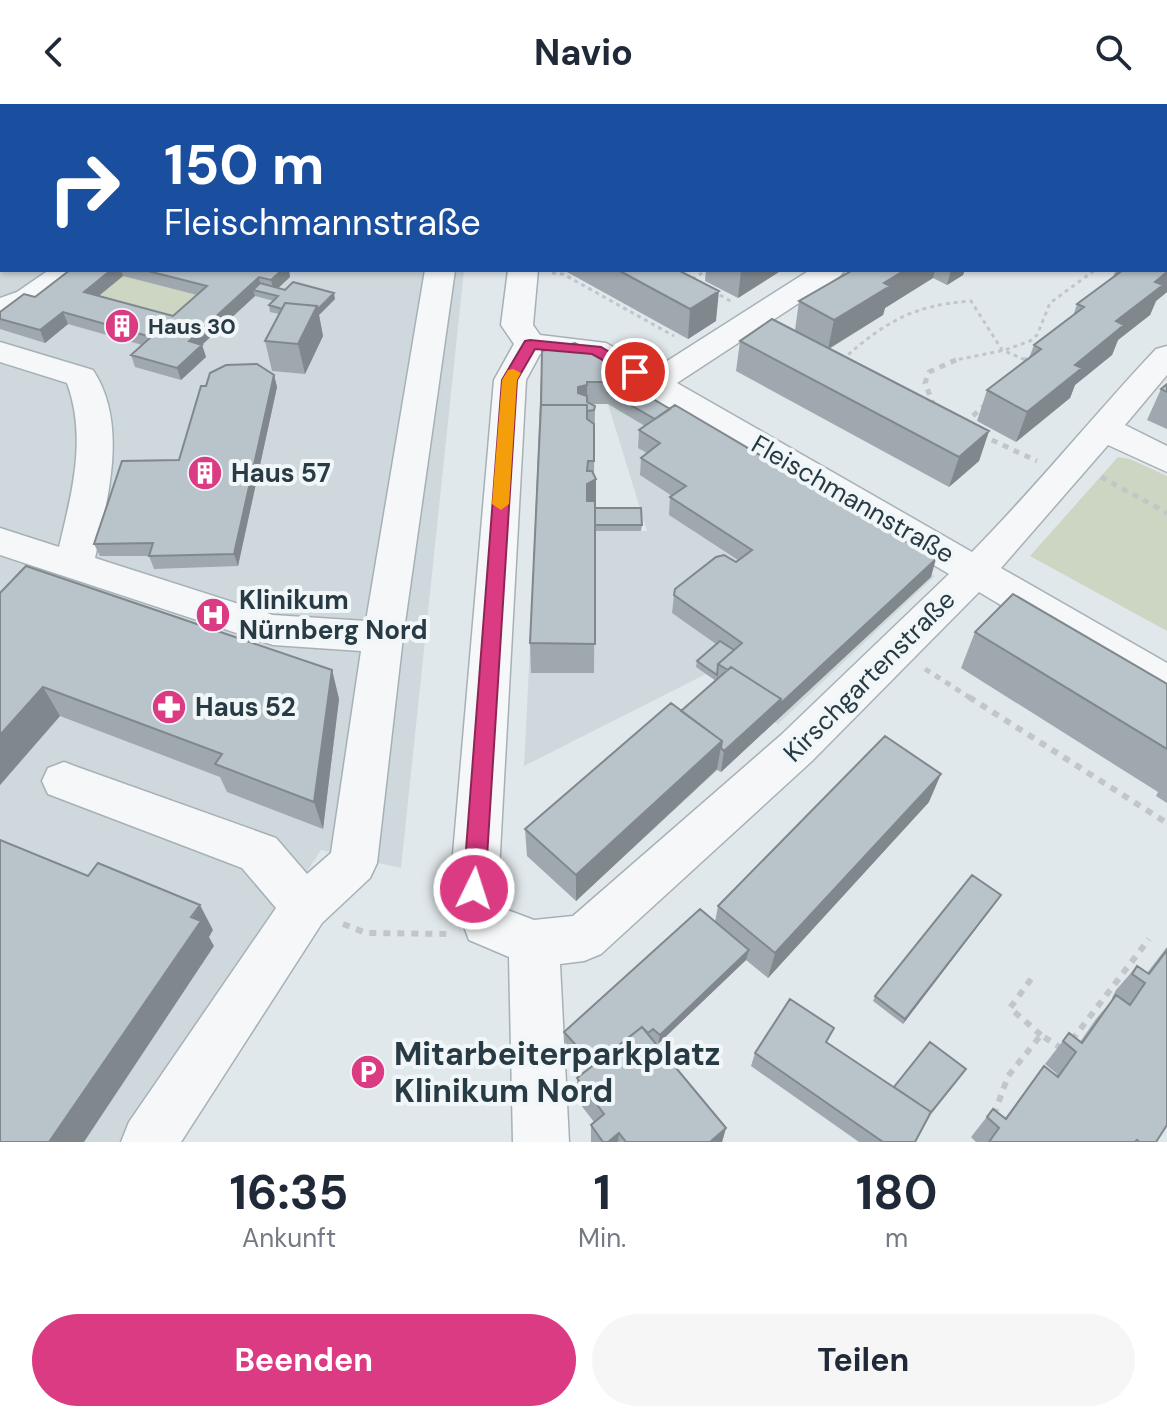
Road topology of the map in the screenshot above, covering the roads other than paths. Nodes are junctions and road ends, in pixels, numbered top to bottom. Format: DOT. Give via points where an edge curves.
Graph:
graph roads {
  1 [pos="66,272"];
  2 [pos="440,272"];
  3 [pos="532,272"];
  4 [pos="827,272"];
  5 [pos="0,308"];
  6 [pos="530,344"];
  7 [pos="0,352"];
  8 [pos="1167,356"];
  9 [pos="655,383"];
  10 [pos="1101,427"];
  11 [pos="1167,460"];
  12 [pos="0,541"];
  13 [pos="74,566"];
  14 [pos="975,571"];
  15 [pos="383,637"];
  16 [pos="1167,683"];
  17 [pos="64,781"];
  18 [pos="305,907"];
  19 [pos="534,943"];
  20 [pos="149,1142"];
  21 [pos="541,1142"];
  1 -- 5 [label="street" via="28,298"];
  2 -- 15 [label="street"];
  3 -- 6 [label="street" via="517,325"];
  4 -- 9 [label="street"];
  6 -- 9 [label="street, Fleischmannstraße" via="595,350"];
  6 -- 19 [label="street" via="510,380 474,889 486,924"];
  7 -- 13 [label="street" via="81,377 88,391 97,452"];
  8 -- 10 [label="street, Kirschgartenstraße"];
  9 -- 14 [label="street, Fleischmannstraße"];
  10 -- 11 [label="street"];
  10 -- 14 [label="street, Kirschgartenstraße"];
  12 -- 13 [label="street"];
  13 -- 15 [label="street" via="273,630"];
  14 -- 16 [label="street, Fleischmannstraße"];
  14 -- 19 [label="street, Kirschgartenstraße" via="831,719 584,938"];
  15 -- 18 [label="street" via="353,863"];
  17 -- 18 [label="street" via="259,853"];
  18 -- 20 [label="street"];
  19 -- 21 [label="street"];
}
